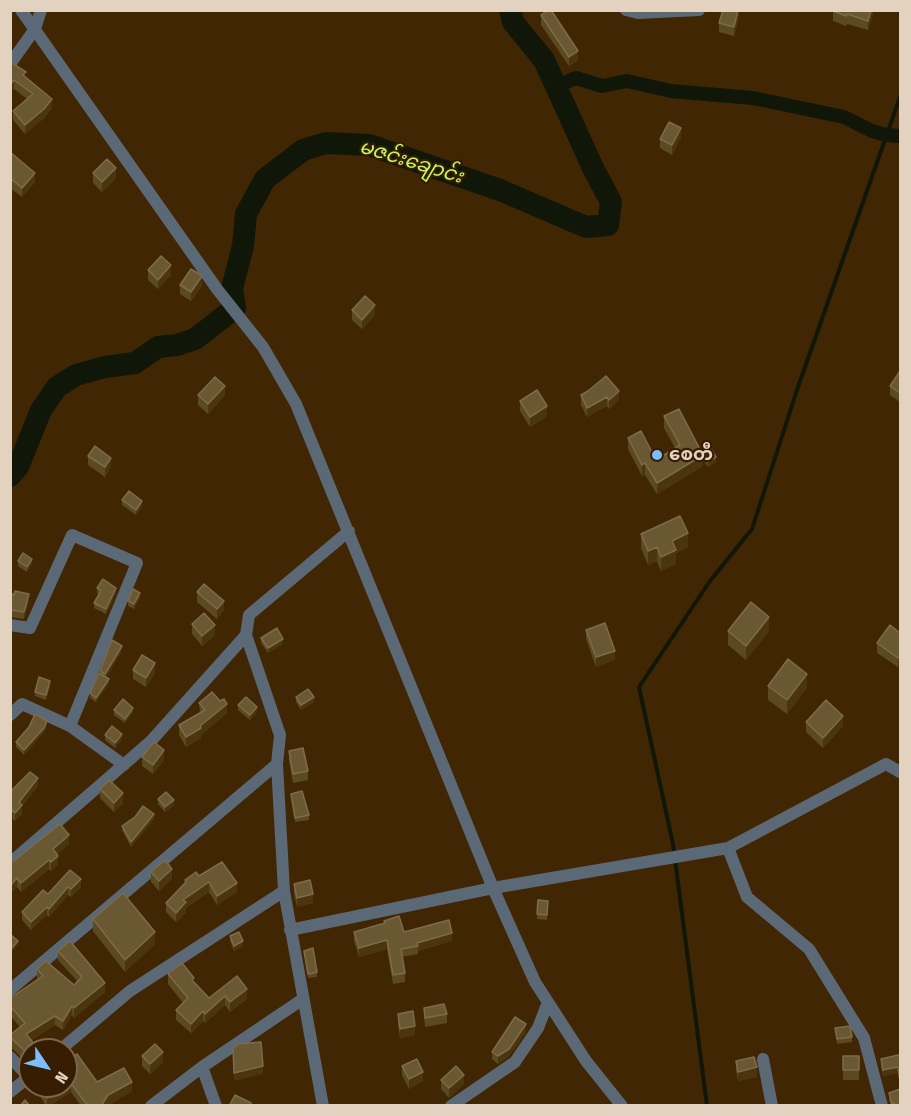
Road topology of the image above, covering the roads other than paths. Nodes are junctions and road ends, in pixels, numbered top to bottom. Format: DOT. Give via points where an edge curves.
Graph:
graph roads {
  1 [pos="21,10"];
  2 [pos="41,10"];
  3 [pos="626,10"];
  4 [pos="699,10"];
  5 [pos="35,29"];
  6 [pos="10,64"];
  7 [pos="349,531"];
  8 [pos="10,625"];
  9 [pos="246,635"];
  10 [pos="10,715"];
  11 [pos="70,726"];
  12 [pos="277,764"];
  13 [pos="124,765"];
  14 [pos="900,772"];
  15 [pos="728,848"];
  16 [pos="10,862"];
  17 [pos="493,888"];
  18 [pos="284,891"];
  19 [pos="290,930"];
  20 [pos="10,990"];
  21 [pos="303,999"];
  22 [pos="548,1002"];
  23 [pos="74,1038"];
  24 [pos="763,1059"];
  25 [pos="202,1067"];
  26 [pos="151,1106"];
  27 [pos="216,1106"];
  28 [pos="323,1106"];
  29 [pos="451,1106"];
  30 [pos="622,1106"];
  31 [pos="772,1106"];
  32 [pos="882,1106"];
  1 -- 5 [label="street"];
  2 -- 5 [label="street"];
  3 -- 4 [label="street"];
  5 -- 6 [label="street"];
  5 -- 7 [label="street" via="217,289 263,347 296,404"];
  7 -- 9 [label="street" via="249,615"];
  7 -- 17 [label="street"];
  8 -- 11 [label="street" via="30,628 72,535 136,563"];
  9 -- 12 [label="street" via="280,735"];
  9 -- 13 [label="street" via="151,741"];
  10 -- 11 [label="street" via="22,704"];
  11 -- 13 [label="street"];
  12 -- 18 [label="street"];
  12 -- 20 [label="street"];
  13 -- 16 [label="street"];
  14 -- 15 [label="street" via="886,764"];
  15 -- 17 [label="street"];
  15 -- 32 [label="street" via="747,897 809,949 864,1038"];
  17 -- 19 [label="street"];
  17 -- 22 [label="street" via="535,982"];
  18 -- 19 [label="street"];
  18 -- 23 [label="street" via="130,991"];
  19 -- 21 [label="street"];
  21 -- 25 [label="street"];
  21 -- 28 [label="street"];
  22 -- 29 [label="street" via="538,1028 516,1062"];
  22 -- 30 [label="street" via="586,1061"];
  24 -- 31 [label="street"];
  25 -- 26 [label="street"];
  25 -- 27 [label="street"];
}
